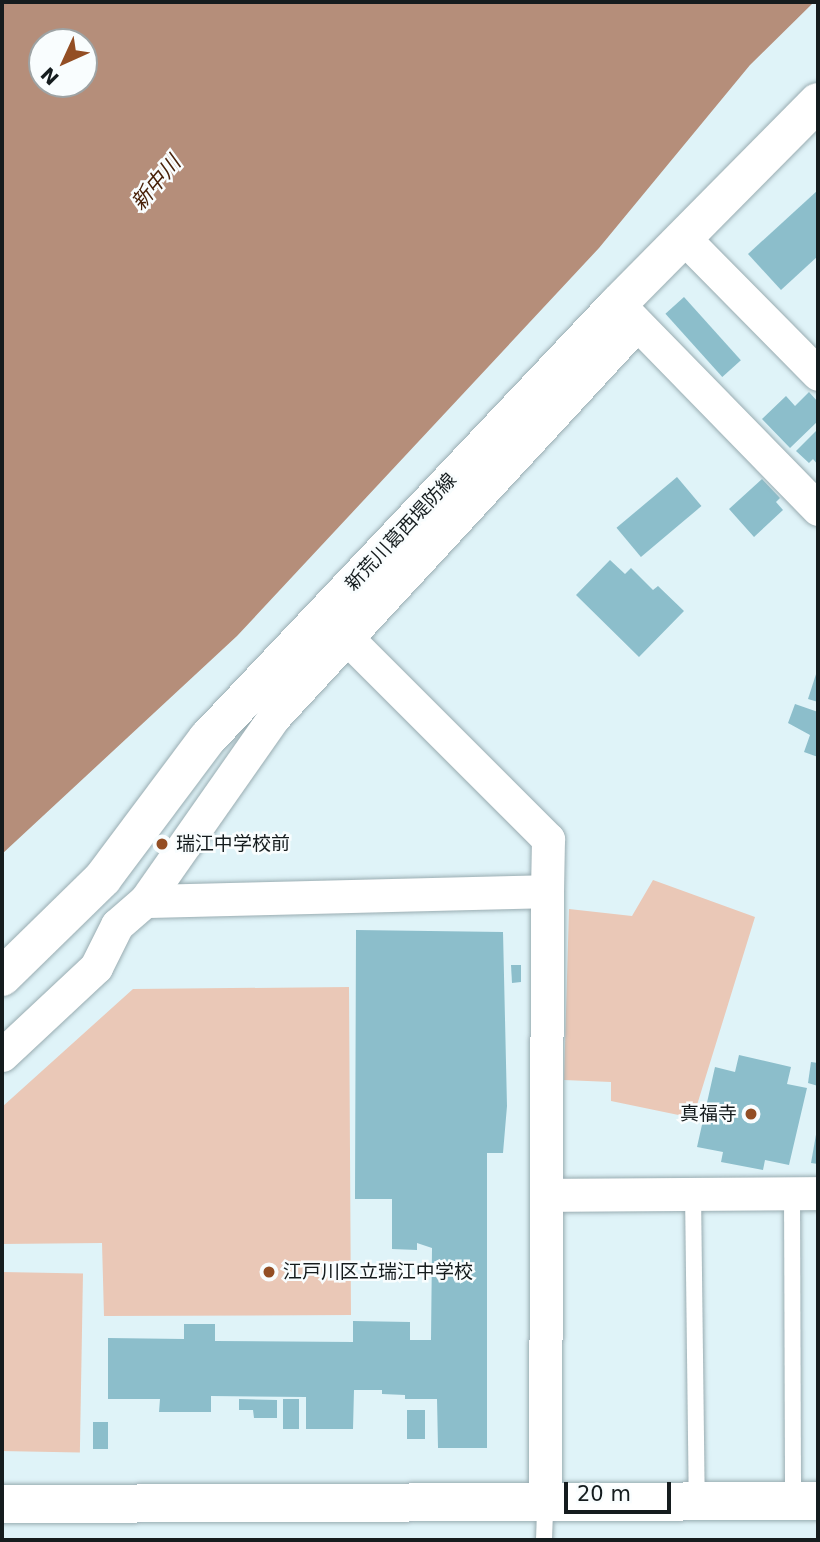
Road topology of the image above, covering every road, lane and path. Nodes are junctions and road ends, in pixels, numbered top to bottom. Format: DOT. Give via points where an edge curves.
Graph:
graph roads {
  1 [pos="818,102"];
  2 [pos="683,237"];
  3 [pos="627,314"];
  4 [pos="818,374"];
  5 [pos="818,509"];
  6 [pos="334,625"];
  7 [pos="547,891"];
  8 [pos="145,901"];
  9 [pos="2,977"];
  10 [pos="2,1055"];
  11 [pos="693,1192"];
  12 [pos="805,1193"];
  13 [pos="547,1195"];
  14 [pos="806,1501"];
  15 [pos="697,1502"];
  16 [pos="2,1504"];
  17 [pos="544,1522"];
  1 -- 2 [label="main road, 新荒川葛西堤防線"];
  2 -- 3 [label="main road, 新荒川葛西堤防線"];
  2 -- 4 [label="street"];
  3 -- 5 [label="street"];
  3 -- 6 [label="main road, 新荒川葛西堤防線"];
  6 -- 7 [label="street" via="548,839"];
  6 -- 8 [label="street"];
  6 -- 9 [label="main road, 新荒川葛西堤防線" via="186,763 89,894"];
  7 -- 8 [label="street"];
  7 -- 13 [label="street"];
  8 -- 10 [label="street" via="117,925 96,967"];
  11 -- 12 [label="street"];
  11 -- 13 [label="street"];
  11 -- 15 [label="lane"];
  12 -- 14 [label="lane"];
  13 -- 17 [label="street"];
  14 -- 15 [label="main road"];
  15 -- 17 [label="main road"];
  16 -- 17 [label="main road"];
}
